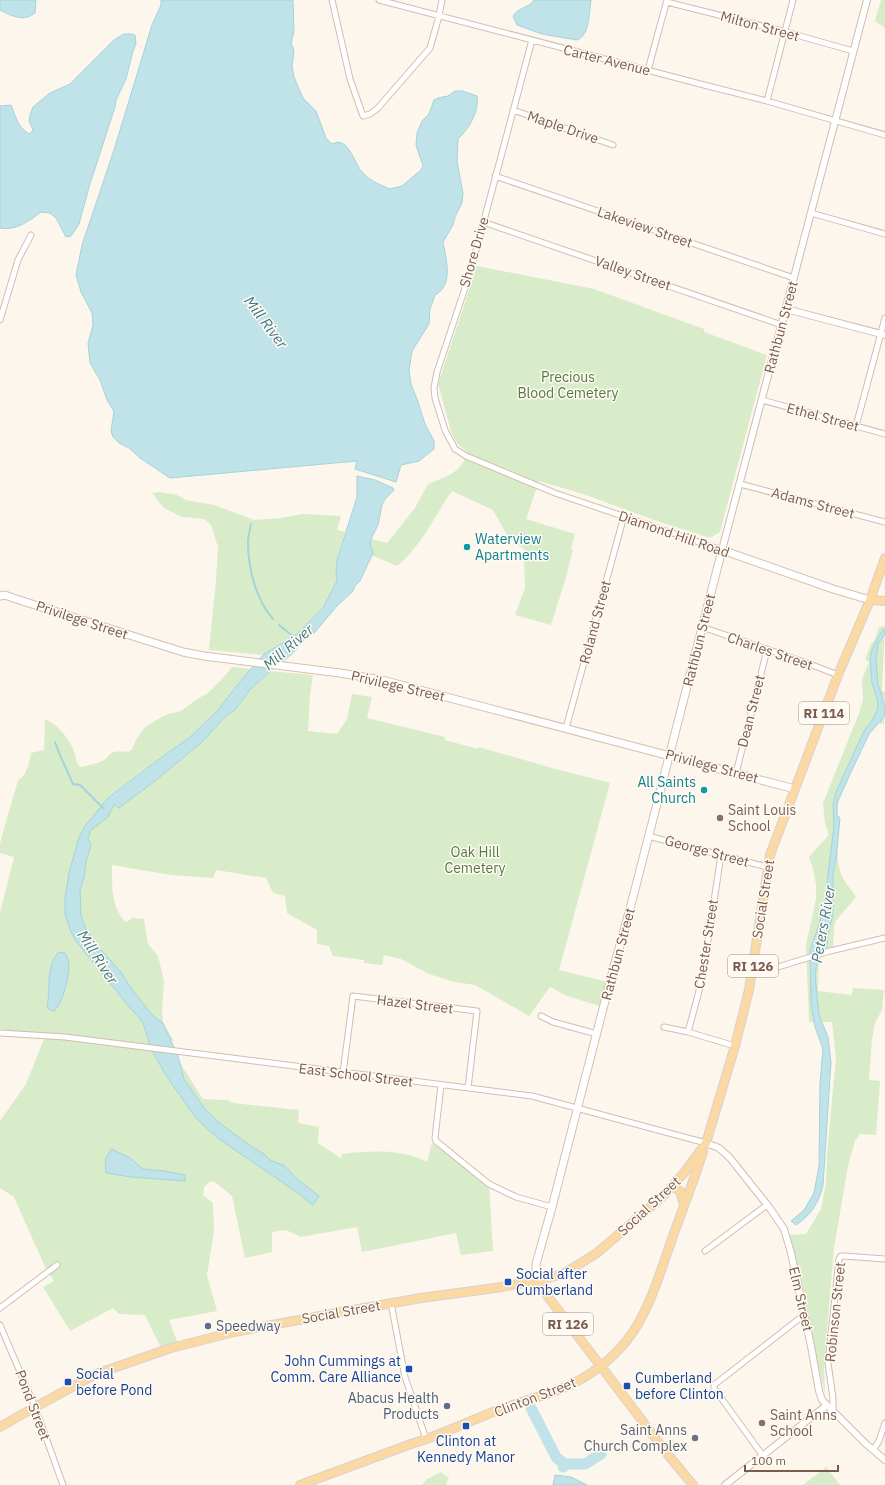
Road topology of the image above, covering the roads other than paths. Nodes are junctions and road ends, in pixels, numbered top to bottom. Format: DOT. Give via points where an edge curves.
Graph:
graph roads {
  1 [pos="332,0"];
  2 [pos="379,0"];
  3 [pos="442,0"];
  4 [pos="794,0"];
  5 [pos="867,0"];
  6 [pos="667,1"];
  7 [pos="439,16"];
  8 [pos="786,32"];
  9 [pos="532,40"];
  10 [pos="854,51"];
  11 [pos="648,70"];
  12 [pos="767,101"];
  13 [pos="513,110"];
  14 [pos="835,121"];
  15 [pos="885,135"];
  16 [pos="613,145"];
  17 [pos="495,176"];
  18 [pos="811,214"];
  19 [pos="484,222"];
  20 [pos="885,234"];
  21 [pos="30,235"];
  22 [pos="794,278"];
  23 [pos="786,309"];
  24 [pos="885,318"];
  25 [pos="0,320"];
  26 [pos="782,325"];
  27 [pos="883,334"];
  28 [pos="762,400"];
  29 [pos="856,426"];
  30 [pos="885,434"];
  31 [pos="466,456"];
  32 [pos="740,484"];
  33 [pos="624,516"];
  34 [pos="885,522"];
  35 [pos="722,550"];
  36 [pos="885,558"];
  37 [pos="0,596"];
  38 [pos="870,600"];
  39 [pos="885,601"];
  40 [pos="702,627"];
  41 [pos="767,650"];
  42 [pos="838,675"];
  43 [pos="566,728"];
  44 [pos="669,755"];
  45 [pos="736,773"];
  46 [pos="795,789"];
  47 [pos="648,836"];
  48 [pos="721,855"];
  49 [pos="767,867"];
  50 [pos="885,938"];
  51 [pos="752,975"];
  52 [pos="541,1016"];
  53 [pos="664,1027"];
  54 [pos="688,1032"];
  55 [pos="0,1033"];
  56 [pos="596,1034"];
  57 [pos="735,1046"];
  58 [pos="343,1073"];
  59 [pos="441,1085"];
  60 [pos="468,1088"];
  61 [pos="576,1109"];
  62 [pos="706,1143"];
  63 [pos="671,1187"];
  64 [pos="767,1205"];
  65 [pos="684,1206"];
  66 [pos="552,1207"];
  67 [pos="705,1251"];
  68 [pos="885,1259"];
  69 [pos="57,1265"];
  70 [pos="536,1281"];
  71 [pos="391,1303"];
  72 [pos="0,1308"];
  73 [pos="804,1315"];
  74 [pos="0,1325"];
  75 [pos="600,1366"];
  76 [pos="827,1405"];
  77 [pos="35,1407"];
  78 [pos="832,1412"];
  79 [pos="885,1423"];
  80 [pos="0,1427"];
  81 [pos="426,1440"];
  82 [pos="873,1450"];
  83 [pos="763,1456"];
  84 [pos="885,1460"];
  85 [pos="63,1485"];
  86 [pos="300,1485"];
  87 [pos="693,1485"];
  88 [pos="725,1485"];
  1 -- 7 [label="street" via="350,79 363,116 378,109 427,52"];
  2 -- 7 [label="street, Carter Avenue"];
  3 -- 7 [label="street"];
  4 -- 8 [label="street"];
  5 -- 10 [label="street, Rathbun Street"];
  6 -- 8 [label="street, Milton Street"];
  6 -- 11 [label="street"];
  7 -- 9 [label="street, Carter Avenue"];
  8 -- 10 [label="street, Milton Street"];
  8 -- 12 [label="street"];
  9 -- 11 [label="street, Carter Avenue"];
  9 -- 13 [label="street, Shore Drive"];
  10 -- 14 [label="street, Rathbun Street"];
  11 -- 12 [label="street, Carter Avenue"];
  12 -- 14 [label="street, Carter Avenue"];
  13 -- 16 [label="street, Maple Drive"];
  13 -- 17 [label="street, Shore Drive"];
  14 -- 15 [label="street, Carter Avenue"];
  14 -- 18 [label="street, Rathbun Street"];
  17 -- 19 [label="street, Shore Drive"];
  17 -- 22 [label="street, Lakeview Street"];
  18 -- 20 [label="street"];
  18 -- 22 [label="street, Rathbun Street"];
  19 -- 26 [label="street, Valley Street"];
  19 -- 31 [label="street, Shore Drive" via="434,388 448,436 455,449"];
  21 -- 25 [label="street" via="18,260"];
  22 -- 23 [label="street, Rathbun Street"];
  23 -- 26 [label="street, Rathbun Street"];
  23 -- 27 [label="street"];
  24 -- 27 [label="street"];
  26 -- 28 [label="street, Rathbun Street"];
  27 -- 29 [label="street"];
  28 -- 29 [label="street, Ethel Street"];
  28 -- 32 [label="street, Rathbun Street"];
  29 -- 30 [label="street, Ethel Street"];
  31 -- 33 [label="street, Diamond Hill Road" via="555,493"];
  32 -- 34 [label="street, Adams Street"];
  32 -- 35 [label="street, Rathbun Street"];
  33 -- 35 [label="street, Diamond Hill Road"];
  33 -- 43 [label="street, Roland Street"];
  35 -- 38 [label="main road, Diamond Hill Road"];
  35 -- 40 [label="main road, Rathbun Street"];
  36 -- 38 [label="main road, Social Street"];
  37 -- 43 [label="main road, Privilege Street" via="183,652 382,680"];
  38 -- 39 [label="main road, Diamond Hill Road"];
  38 -- 42 [label="main road, Social Street / RI 114"];
  40 -- 41 [label="street, Charles Street"];
  40 -- 44 [label="main road, Rathbun Street"];
  41 -- 42 [label="street, Charles Street"];
  41 -- 45 [label="street, Dean Street"];
  42 -- 46 [label="main road, Social Street / RI 114"];
  43 -- 44 [label="main road, Privilege Street"];
  44 -- 45 [label="main road, Privilege Street"];
  44 -- 47 [label="main road, Rathbun Street"];
  45 -- 46 [label="main road, Privilege Street"];
  46 -- 49 [label="main road, Social Street / RI 126"];
  47 -- 48 [label="street, George Street"];
  47 -- 56 [label="main road, Rathbun Street"];
  48 -- 49 [label="street, George Street"];
  48 -- 54 [label="street, Chester Street" via="704,967"];
  49 -- 51 [label="main road, Social Street / RI 126"];
  50 -- 51 [label="street" via="830,951"];
  51 -- 57 [label="main road, Social Street / RI 126"];
  52 -- 56 [label="street"];
  53 -- 54 [label="street"];
  54 -- 57 [label="street"];
  55 -- 58 [label="street, East School Street" via="65,1037"];
  56 -- 61 [label="main road, Rathbun Street"];
  57 -- 62 [label="main road, Social Street / RI 126"];
  58 -- 59 [label="street, East School Street"];
  58 -- 60 [label="street, Hazel Street" via="353,996 477,1011"];
  59 -- 60 [label="street, East School Street"];
  59 -- 66 [label="street" via="436,1141 490,1184 516,1197"];
  60 -- 61 [label="street, East School Street" via="532,1096"];
  61 -- 62 [label="street, East School Street"];
  61 -- 66 [label="main road, Rathbun Street"];
  62 -- 63 [label="main road, Social Street / RI 126"];
  62 -- 64 [label="street, Elm Street" via="719,1148 730,1158"];
  62 -- 65 [label="main road, Clinton Street / RI 126"];
  63 -- 65 [label="main road" via="680,1192"];
  63 -- 70 [label="main road, Social Street / RI 126" via="646,1212 592,1256 563,1274"];
  64 -- 67 [label="street"];
  64 -- 73 [label="street, Elm Street" via="787,1238"];
  65 -- 75 [label="main road, Clinton Street / RI 126" via="642,1319 619,1349"];
  66 -- 70 [label="main road, Rathbun Street" via="536,1264"];
  68 -- 78 [label="street, Robinson Street" via="841,1256 839,1259 828,1363 833,1398"];
  69 -- 72 [label="street"];
  70 -- 71 [label="main road, Social Street"];
  70 -- 75 [label="main road, RI 126"];
  71 -- 77 [label="main road, Social Street" via="234,1332 158,1351 96,1374"];
  71 -- 81 [label="street" via="405,1377"];
  73 -- 76 [label="street, Elm Street" via="819,1391"];
  73 -- 83 [label="street" via="714,1384 714,1388"];
  74 -- 77 [label="street, Pond Street"];
  75 -- 81 [label="main road, Clinton Street" via="572,1384"];
  75 -- 87 [label="main road, RI 126"];
  76 -- 78 [label="street, Elm Street"];
  76 -- 83 [label="street"];
  77 -- 80 [label="main road, Social Street"];
  77 -- 85 [label="street, Pond Street"];
  78 -- 82 [label="street, Elm Street"];
  79 -- 82 [label="street"];
  81 -- 86 [label="main road, Clinton Street"];
  82 -- 84 [label="street, Elm Street"];
  83 -- 88 [label="street"];
}
